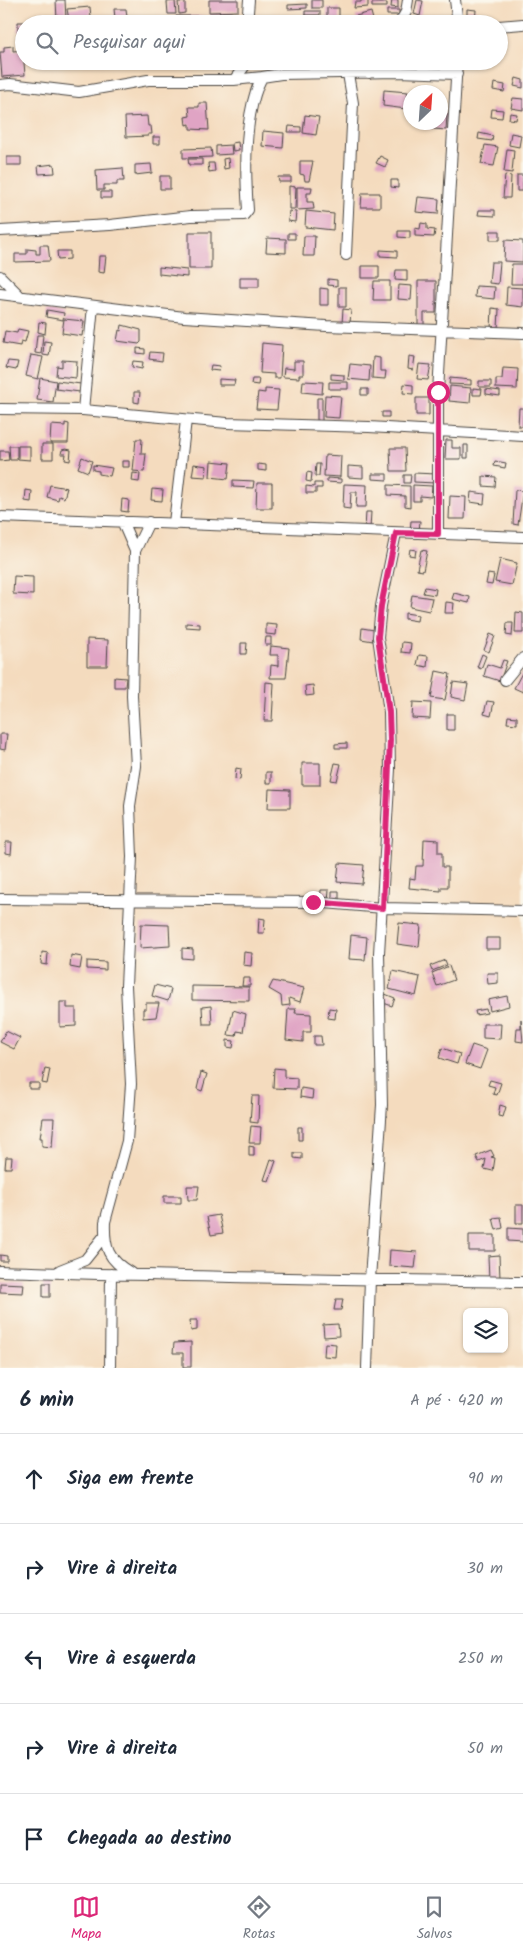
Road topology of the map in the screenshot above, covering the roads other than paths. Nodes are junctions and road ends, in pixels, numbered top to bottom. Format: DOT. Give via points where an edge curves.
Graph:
graph roads {
  1 [pos="249,0"];
  2 [pos="408,0"];
  3 [pos="455,0"];
  4 [pos="248,15"];
  5 [pos="404,15"];
  6 [pos="457,15"];
  7 [pos="523,24"];
  8 [pos="508,25"];
  9 [pos="241,70"];
  10 [pos="252,70"];
  11 [pos="371,70"];
  12 [pos="457,70"];
  13 [pos="369,73"];
  14 [pos="348,74"];
  15 [pos="457,74"];
  16 [pos="256,77"];
  17 [pos="234,80"];
  18 [pos="0,85"];
  19 [pos="0,231"];
  20 [pos="346,255"];
  21 [pos="0,276"];
  22 [pos="0,294"];
  23 [pos="20,294"];
  24 [pos="93,306"];
  25 [pos="442,330"];
  26 [pos="523,333"];
  27 [pos="0,409"];
  28 [pos="83,410"];
  29 [pos="186,420"];
  30 [pos="437,432"];
  31 [pos="523,436"];
  32 [pos="0,517"];
  33 [pos="122,522"];
  34 [pos="149,522"];
  35 [pos="174,523"];
  36 [pos="396,533"];
  37 [pos="438,534"];
  38 [pos="523,537"];
  39 [pos="135,551"];
  40 [pos="523,658"];
  41 [pos="505,680"];
  42 [pos="0,899"];
  43 [pos="130,899"];
  44 [pos="383,908"];
  45 [pos="523,911"];
  46 [pos="105,1235"];
  47 [pos="0,1271"];
  48 [pos="55,1272"];
  49 [pos="131,1273"];
  50 [pos="111,1274"];
  51 [pos="370,1280"];
  52 [pos="523,1282"];
  53 [pos="110,1368"];
  54 [pos="366,1368"];
  1 -- 4 [label="street"];
  2 -- 5 [label="street"];
  3 -- 6 [label="street"];
  7 -- 8 [label="street"];
  9 -- 17 [label="street"];
  10 -- 16 [label="street"];
  11 -- 13 [label="street"];
  12 -- 15 [label="street"];
  13 -- 14 [label="street"];
  13 -- 15 [label="street"];
  14 -- 16 [label="street"];
  14 -- 20 [label="street" via="353,103"];
  15 -- 25 [label="street"];
  16 -- 17 [label="street"];
  16 -- 19 [label="street" via="248,151 248,210 244,215"];
  17 -- 18 [label="street" via="162,79 80,92"];
  21 -- 23 [label="street"];
  22 -- 23 [label="street"];
  23 -- 24 [label="street"];
  24 -- 25 [label="street" via="284,324"];
  24 -- 28 [label="street"];
  25 -- 26 [label="street"];
  25 -- 30 [label="street"];
  27 -- 28 [label="street"];
  28 -- 29 [label="street"];
  29 -- 30 [label="street"];
  29 -- 35 [label="street"];
  30 -- 31 [label="street"];
  30 -- 37 [label="street"];
  32 -- 33 [label="street"];
  33 -- 34 [label="street"];
  33 -- 39 [label="street"];
  34 -- 35 [label="street"];
  34 -- 39 [label="street"];
  35 -- 36 [label="street"];
  36 -- 37 [label="street"];
  36 -- 44 [label="street" via="378,637 390,740"];
  37 -- 38 [label="street"];
  39 -- 43 [label="street" via="132,696 136,766 130,806"];
  40 -- 41 [label="street"];
  42 -- 43 [label="street"];
  43 -- 44 [label="street" via="313,902"];
  43 -- 46 [label="street" via="126,986 131,1084 129,1127"];
  44 -- 45 [label="street"];
  44 -- 51 [label="street" via="380,954 382,1105"];
  46 -- 48 [label="street" via="85,1260"];
  46 -- 49 [label="street" via="109,1253 115,1262"];
  47 -- 48 [label="street"];
  48 -- 50 [label="street"];
  49 -- 50 [label="street"];
  49 -- 51 [label="street"];
  50 -- 53 [label="street"];
  51 -- 52 [label="street"];
  51 -- 54 [label="street"];
}
